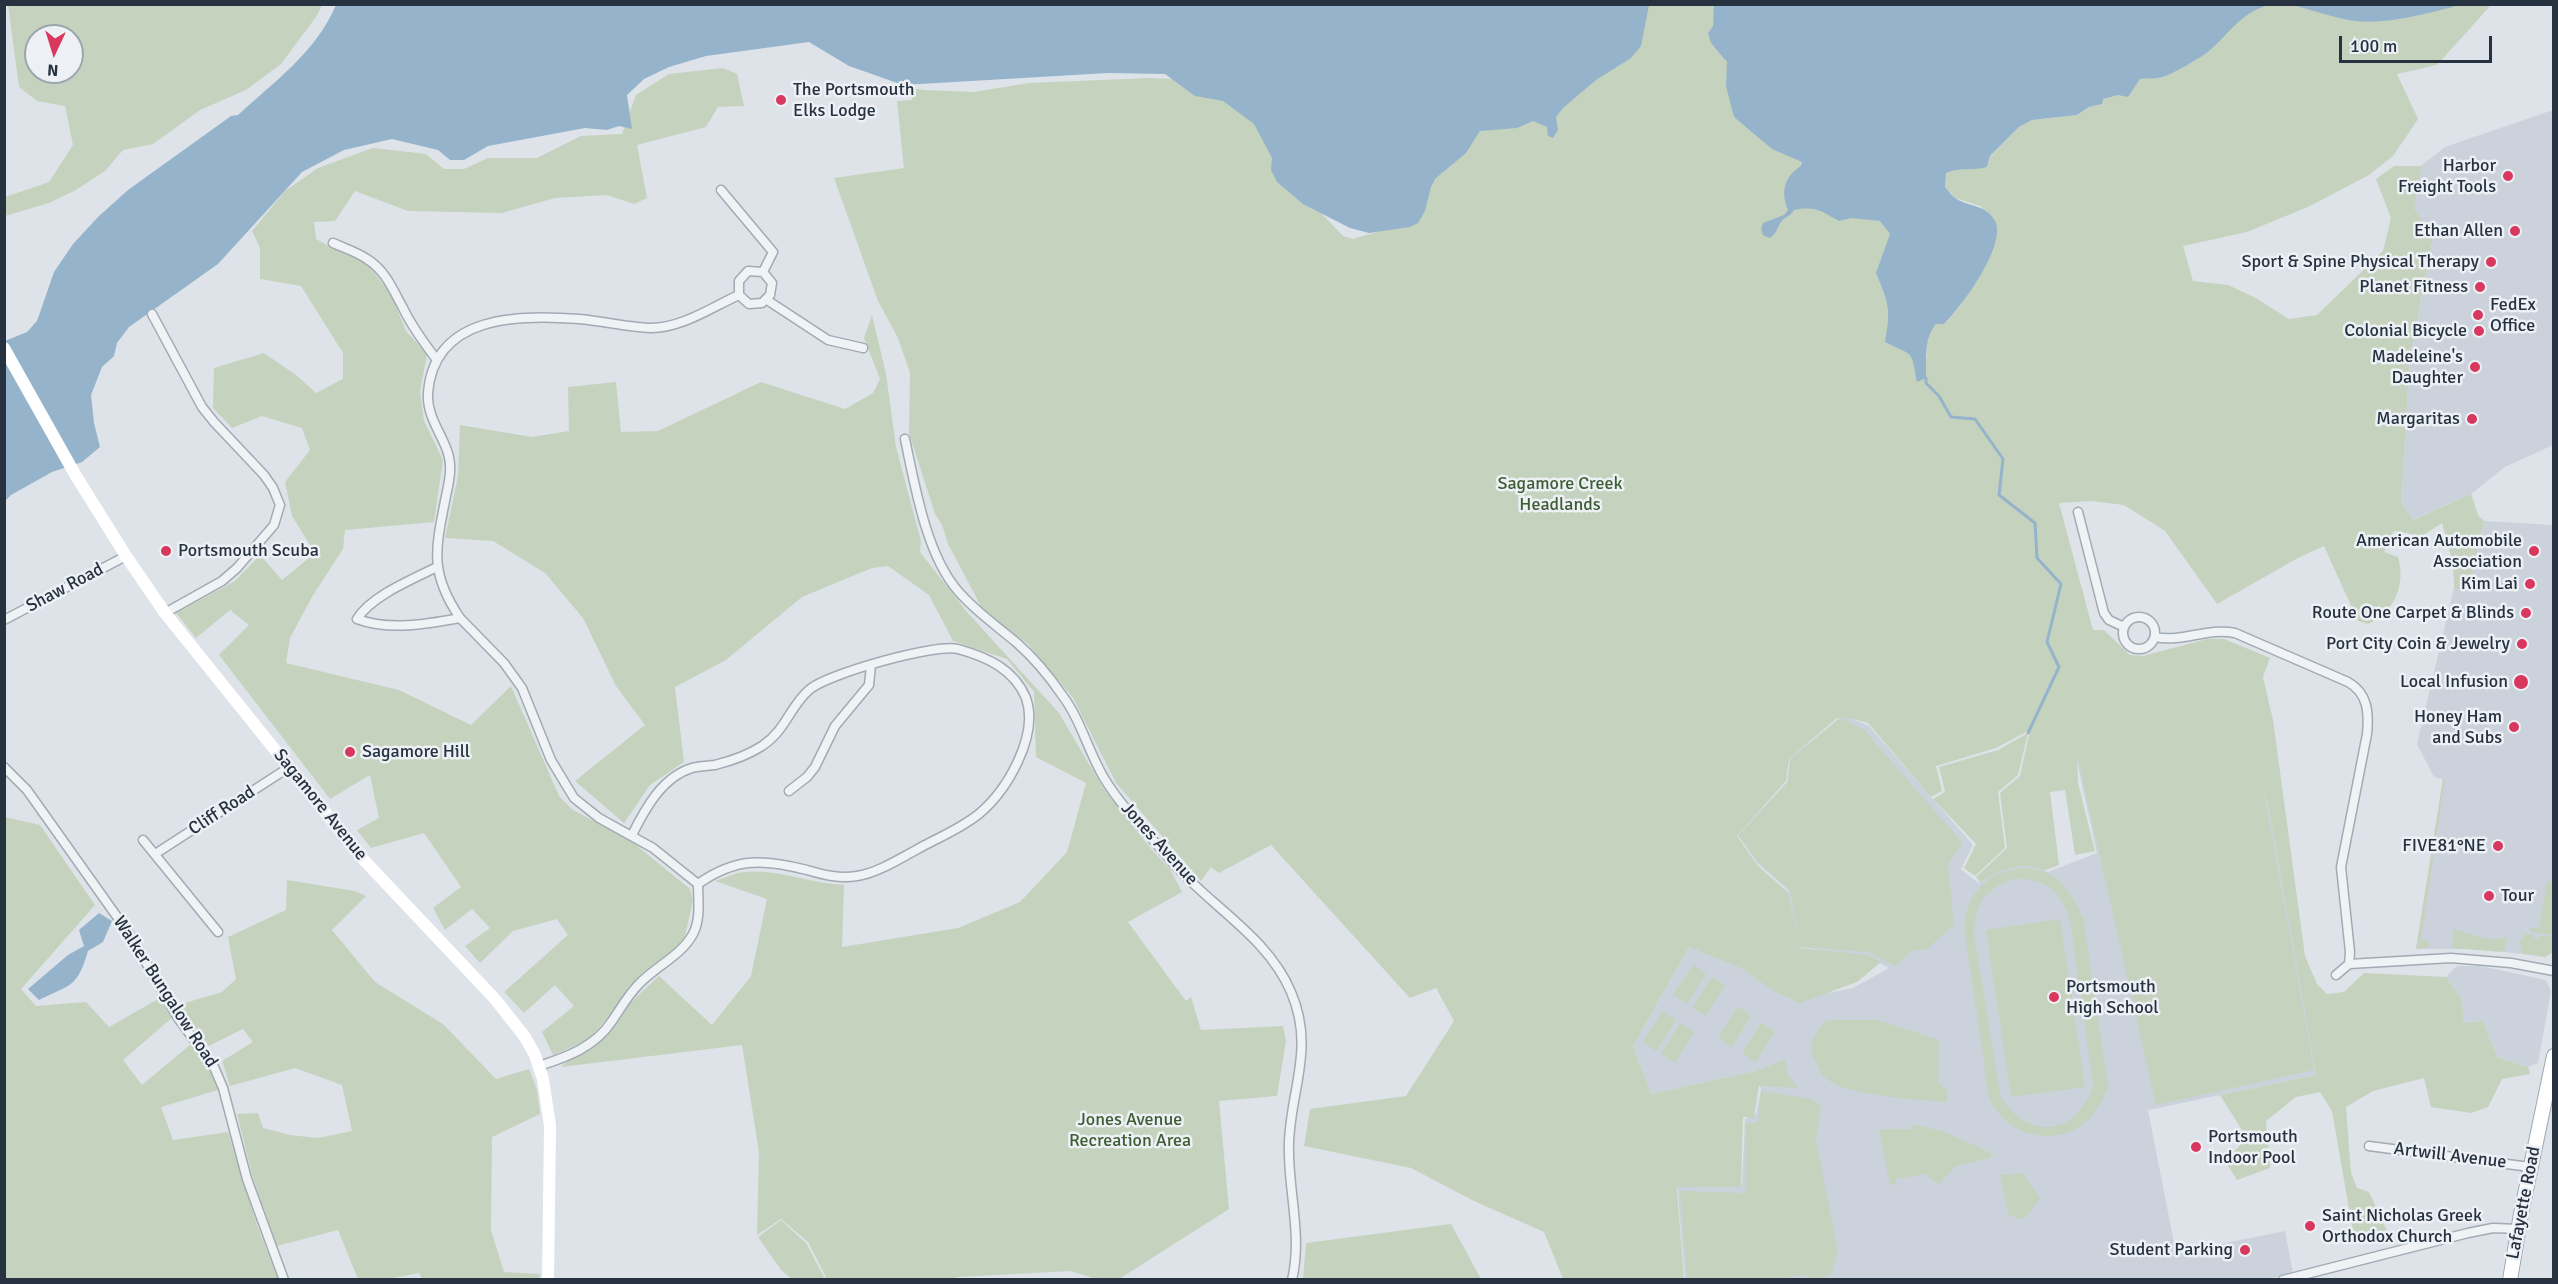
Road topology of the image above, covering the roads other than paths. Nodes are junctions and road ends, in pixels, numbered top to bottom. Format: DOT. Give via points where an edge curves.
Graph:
graph roads {
  1 [pos="721,190"];
  2 [pos="333,243"];
  3 [pos="763,272"];
  4 [pos="739,295"];
  5 [pos="767,300"];
  6 [pos="152,314"];
  7 [pos="4,348"];
  8 [pos="863,348"];
  9 [pos="437,360"];
  10 [pos="905,439"];
  11 [pos="2078,513"];
  12 [pos="126,556"];
  13 [pos="438,567"];
  14 [pos="165,613"];
  15 [pos="460,618"];
  16 [pos="4,620"];
  17 [pos="2124,627"];
  18 [pos="2155,637"];
  19 [pos="871,665"];
  20 [pos="4,767"];
  21 [pos="288,768"];
  22 [pos="789,791"];
  23 [pos="632,835"];
  24 [pos="143,840"];
  25 [pos="155,854"];
  26 [pos="698,884"];
  27 [pos="218,932"];
  28 [pos="2349,964"];
  29 [pos="2553,971"];
  30 [pos="2337,975"];
  31 [pos="2553,1056"];
  32 [pos="539,1066"];
  33 [pos="2369,1146"];
  34 [pos="2530,1167"];
  35 [pos="2518,1229"];
  36 [pos="284,1280"];
  37 [pos="548,1280"];
  38 [pos="1292,1280"];
  39 [pos="2283,1280"];
  40 [pos="2510,1280"];
  1 -- 3 [label="street" via="773,252"];
  2 -- 9 [label="street" via="368,259 383,274 396,289 402,307"];
  3 -- 4 [label="street" via="756,270 742,276"];
  3 -- 5 [label="street" via="772,283"];
  4 -- 5 [label="street" via="749,304"];
  4 -- 9 [label="street" via="669,326 650,328 530,317 496,321 468,330 446,346"];
  5 -- 8 [label="street" via="828,340"];
  6 -- 14 [label="street" via="202,407 264,475 280,505 274,525 237,568 222,581"];
  7 -- 12 [label="main road, Sagamore Avenue"];
  9 -- 13 [label="street" via="429,381 429,411 450,464 437,537"];
  10 -- 38 [label="street, Jones Avenue" via="932,543 956,590 1036,662 1073,711 1092,757 1125,806 1186,877 1272,959 1291,990 1302,1039 1289,1140 1297,1240"];
  11 -- 17 [label="street" via="2104,614"];
  12 -- 14 [label="main road, Sagamore Avenue"];
  12 -- 16 [label="street, Shaw Road"];
  13 -- 15 [label="street" via="444,591"];
  13 -- 15 [label="street" via="388,593 357,619 398,625"];
  14 -- 21 [label="main road, Sagamore Avenue"];
  15 -- 23 [label="street" via="504,663 522,688 550,760 574,798 599,818"];
  17 -- 18 [label="street" via="2133,618 2142,617 2152,624"];
  17 -- 18 [label="street" via="2125,641 2134,648 2146,648"];
  18 -- 28 [label="street" via="2179,639 2216,631 2235,633 2348,682 2362,694 2367,734 2341,867"];
  19 -- 22 [label="street" via="869,686 835,726 811,772"];
  19 -- 23 [label="street" via="807,691 777,734 748,754 691,768 674,777 662,787"];
  19 -- 26 [label="street" via="951,647 975,653 1003,667 1020,684 1029,708 1027,734 1015,768 993,798 965,823 861,876 841,878 760,861 743,862"];
  20 -- 36 [label="street, Walker Bungalow Road" via="27,790 123,926 178,1018 214,1066 247,1179"];
  21 -- 25 [label="street, Cliff Road"];
  21 -- 32 [label="main road, Sagamore Avenue" via="362,858 511,1017"];
  23 -- 26 [label="street"];
  24 -- 25 [label="street"];
  25 -- 27 [label="street"];
  26 -- 32 [label="street" via="698,921 683,948 640,982 591,1044 568,1057"];
  28 -- 29 [label="street" via="2468,959"];
  28 -- 30 [label="street"];
  31 -- 34 [label="main road, Lafayette Road"];
  32 -- 37 [label="main road, Sagamore Avenue" via="550,1126"];
  33 -- 34 [label="street, Artwill Avenue"];
  34 -- 35 [label="main road, Lafayette Road"];
  35 -- 39 [label="street" via="2476,1231"];
  35 -- 40 [label="main road, Lafayette Road"];
}
